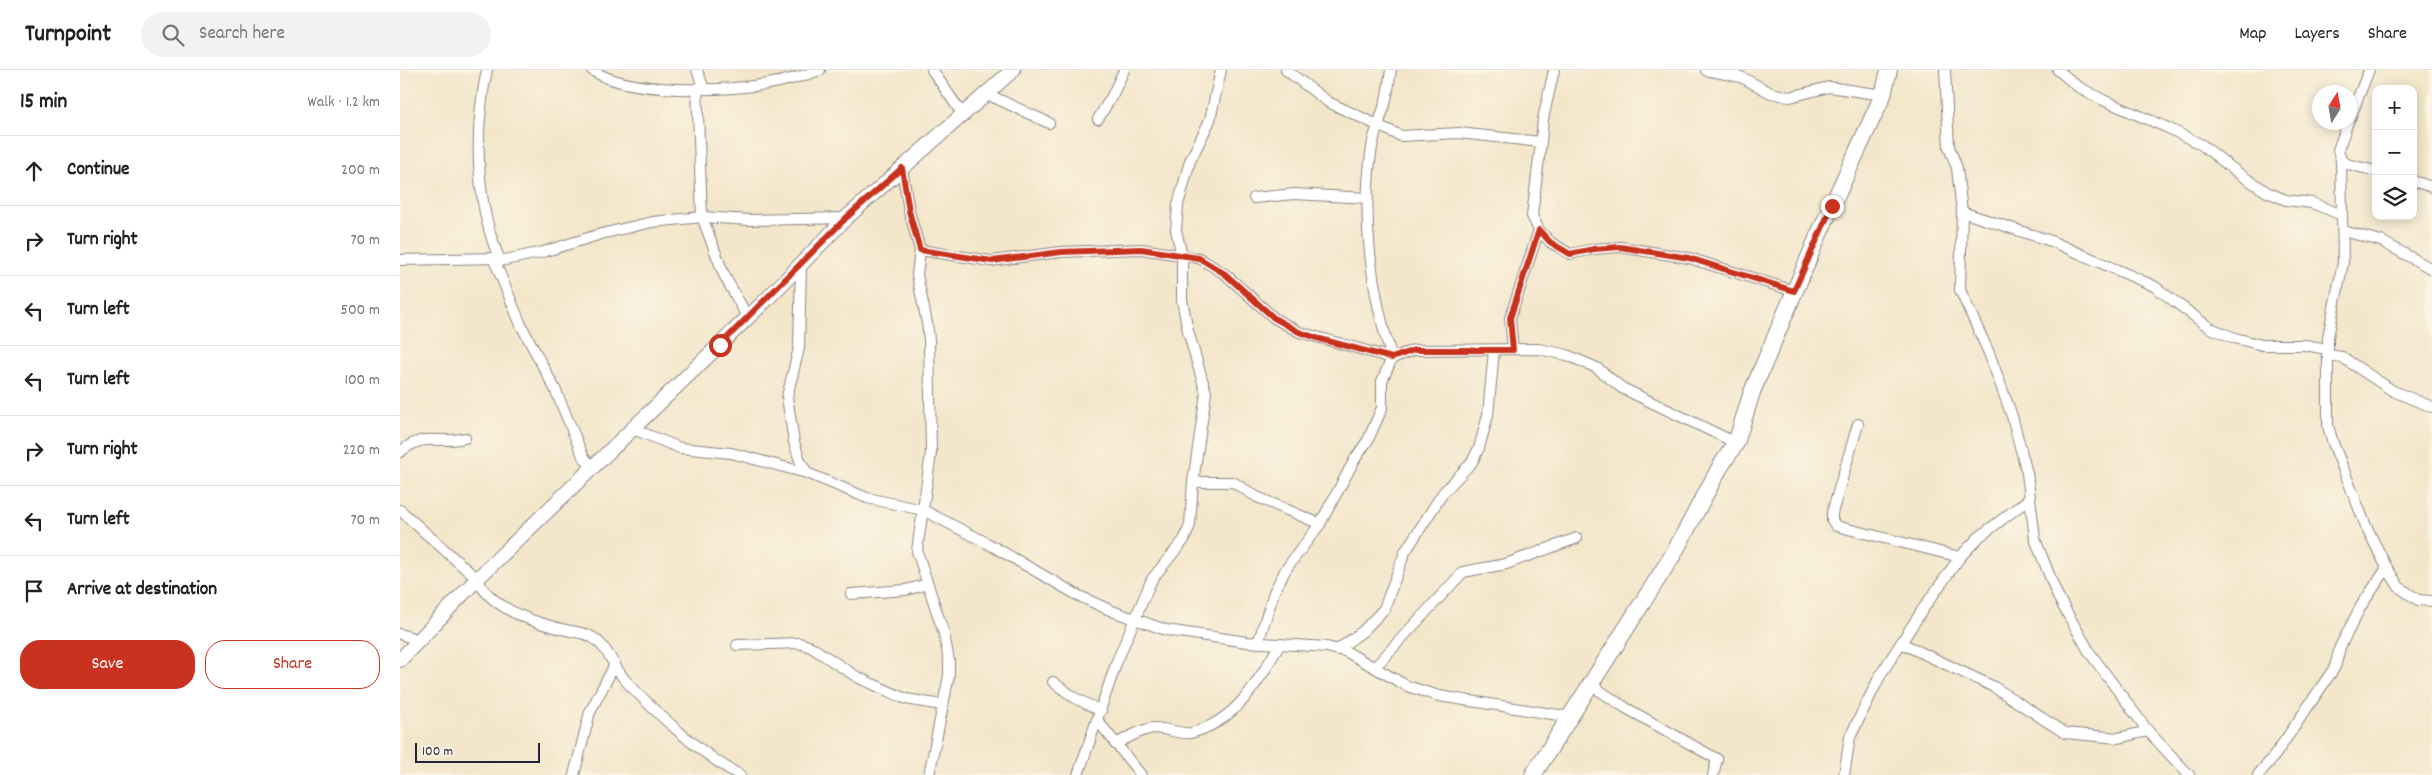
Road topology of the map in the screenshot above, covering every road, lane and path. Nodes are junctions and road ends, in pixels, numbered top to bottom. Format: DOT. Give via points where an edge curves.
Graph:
graph roads {
  1 [pos="488,70"];
  2 [pos="592,70"];
  3 [pos="697,70"];
  4 [pos="820,70"];
  5 [pos="932,70"];
  6 [pos="1013,70"];
  7 [pos="1124,70"];
  8 [pos="1221,70"];
  9 [pos="1286,70"];
  10 [pos="1391,70"];
  11 [pos="1554,70"];
  12 [pos="1706,70"];
  13 [pos="1889,70"];
  14 [pos="1945,70"];
  15 [pos="2058,70"];
  16 [pos="2369,70"];
  17 [pos="701,88"];
  18 [pos="987,94"];
  19 [pos="1883,95"];
  20 [pos="2357,100"];
  21 [pos="963,116"];
  22 [pos="1098,119"];
  23 [pos="1049,123"];
  24 [pos="1378,125"];
  25 [pos="2345,130"];
  26 [pos="1541,142"];
  27 [pos="2340,160"];
  28 [pos="902,168"];
  29 [pos="2372,170"];
  30 [pos="2417,182"];
  31 [pos="2432,187"];
  32 [pos="1254,198"];
  33 [pos="1368,198"];
  34 [pos="1962,212"];
  35 [pos="2342,215"];
  36 [pos="702,217"];
  37 [pos="846,218"];
  38 [pos="1539,230"];
  39 [pos="2343,231"];
  40 [pos="920,250"];
  41 [pos="1182,256"];
  42 [pos="400,260"];
  43 [pos="497,260"];
  44 [pos="801,265"];
  45 [pos="2432,269"];
  46 [pos="1794,291"];
  47 [pos="748,318"];
  48 [pos="1494,350"];
  49 [pos="1513,350"];
  50 [pos="2327,352"];
  51 [pos="1392,358"];
  52 [pos="2432,407"];
  53 [pos="1858,424"];
  54 [pos="633,429"];
  55 [pos="465,438"];
  56 [pos="1736,443"];
  57 [pos="400,452"];
  58 [pos="593,468"];
  59 [pos="807,472"];
  60 [pos="1192,482"];
  61 [pos="2029,499"];
  62 [pos="400,510"];
  63 [pos="923,510"];
  64 [pos="1320,524"];
  65 [pos="1577,538"];
  66 [pos="1960,557"];
  67 [pos="2387,568"];
  68 [pos="477,578"];
  69 [pos="928,584"];
  70 [pos="851,594"];
  71 [pos="2432,601"];
  72 [pos="1135,619"];
  73 [pos="400,634"];
  74 [pos="418,640"];
  75 [pos="1258,643"];
  76 [pos="1280,644"];
  77 [pos="1901,644"];
  78 [pos="737,646"];
  79 [pos="1337,650"];
  80 [pos="400,660"];
  81 [pos="615,664"];
  82 [pos="1375,666"];
  83 [pos="1053,682"];
  84 [pos="1591,685"];
  85 [pos="942,705"];
  86 [pos="1099,716"];
  87 [pos="1571,717"];
  88 [pos="2148,731"];
  89 [pos="1115,744"];
  90 [pos="574,775"];
  91 [pos="740,775"];
  92 [pos="929,775"];
  93 [pos="1078,775"];
  94 [pos="1141,775"];
  95 [pos="1533,775"];
  96 [pos="1713,775"];
  97 [pos="1844,775"];
  98 [pos="2189,775"];
  99 [pos="2258,775"];
  1 -- 43 [label="street" via="480,117 479,160 482,192"];
  2 -- 17 [label="street" via="609,79 637,85"];
  3 -- 17 [label="street"];
  4 -- 17 [label="street" via="768,84"];
  5 -- 21 [label="street"];
  6 -- 18 [label="street"];
  7 -- 22 [label="street"];
  8 -- 41 [label="street" via="1210,120 1190,161 1178,205 1176,230"];
  9 -- 24 [label="street" via="1328,102"];
  10 -- 24 [label="street"];
  11 -- 26 [label="street" via="1542,119"];
  12 -- 19 [label="street" via="1740,77 1771,94 1790,97 1829,87"];
  13 -- 19 [label="main road"];
  14 -- 34 [label="street" via="1949,147 1957,168"];
  15 -- 35 [label="street" via="2096,96 2202,145 2267,192 2286,200 2312,203"];
  16 -- 20 [label="street"];
  17 -- 36 [label="street"];
  18 -- 21 [label="street"];
  18 -- 23 [label="street"];
  19 -- 46 [label="main road"];
  21 -- 28 [label="street"];
  24 -- 26 [label="street" via="1401,136 1459,133"];
  24 -- 33 [label="street" via="1369,167"];
  25 -- 27 [label="street" via="2338,150"];
  26 -- 38 [label="street" via="1532,216"];
  27 -- 29 [label="street"];
  27 -- 35 [label="street"];
  28 -- 37 [label="street"];
  28 -- 40 [label="street"];
  30 -- 31 [label="street"];
  32 -- 33 [label="street" via="1294,194"];
  33 -- 51 [label="street" via="1375,295"];
  34 -- 50 [label="street" via="2051,241 2154,286 2210,328 2235,338 2262,345 2305,345"];
  34 -- 61 [label="street" via="1960,290 1989,353 2012,416 2022,449"];
  35 -- 39 [label="street"];
  36 -- 37 [label="street" via="750,220"];
  36 -- 43 [label="street" via="652,222 543,252"];
  36 -- 47 [label="street" via="724,275"];
  37 -- 44 [label="street"];
  38 -- 46 [label="street" via="1550,242 1570,254 1620,247 1689,258"];
  38 -- 49 [label="street" via="1510,318"];
  39 -- 45 [label="street" via="2381,241"];
  39 -- 50 [label="street" via="2343,263"];
  40 -- 41 [label="street" via="992,261 1061,252 1141,249"];
  40 -- 63 [label="street" via="916,276 929,340 931,453"];
  41 -- 51 [label="street" via="1199,258 1225,274 1274,318 1299,332"];
  41 -- 60 [label="street" via="1182,300 1206,393"];
  42 -- 43 [label="street"];
  43 -- 58 [label="street" via="521,326 556,391 583,456"];
  44 -- 47 [label="street"];
  44 -- 59 [label="street" via="799,348 787,396 794,442"];
  46 -- 56 [label="main road" via="1752,392"];
  47 -- 54 [label="street"];
  48 -- 49 [label="street"];
  48 -- 51 [label="street" via="1414,350"];
  48 -- 79 [label="street" via="1488,415 1472,462 1443,493 1404,552 1384,609"];
  49 -- 56 [label="street" via="1538,349 1567,355 1597,368 1622,388"];
  50 -- 52 [label="street" via="2342,357 2393,391"];
  50 -- 67 [label="street" via="2328,426 2372,541"];
  51 -- 64 [label="street" via="1382,380 1382,408 1368,440 1354,459"];
  53 -- 66 [label="street" via="1832,513 1836,526"];
  54 -- 58 [label="street"];
  54 -- 59 [label="street" via="680,448 732,452"];
  55 -- 57 [label="street" via="418,439"];
  56 -- 84 [label="main road" via="1674,553"];
  58 -- 68 [label="street"];
  59 -- 63 [label="street" via="867,498"];
  60 -- 64 [label="street" via="1233,482 1257,498"];
  60 -- 72 [label="street" via="1190,525 1184,540 1152,578"];
  61 -- 66 [label="street" via="1979,537"];
  61 -- 88 [label="street" via="2035,539 2058,597 2090,654"];
  62 -- 68 [label="street"];
  63 -- 69 [label="street" via="917,551"];
  63 -- 72 [label="street" via="1079,596"];
  64 -- 75 [label="street" via="1286,569 1274,592"];
  65 -- 82 [label="street" via="1506,564 1463,572"];
  66 -- 77 [label="street"];
  67 -- 71 [label="street" via="2399,587 2418,600"];
  67 -- 99 [label="street" via="2361,606 2340,647 2335,668"];
  68 -- 74 [label="street"];
  68 -- 81 [label="street" via="482,588 510,610 530,620 590,636 603,645"];
  69 -- 70 [label="street" via="906,590"];
  69 -- 85 [label="street" via="949,661 947,693"];
  72 -- 75 [label="street" via="1166,630"];
  72 -- 86 [label="street"];
  73 -- 74 [label="street"];
  74 -- 80 [label="street"];
  75 -- 76 [label="street"];
  76 -- 79 [label="street"];
  76 -- 89 [label="street" via="1258,684 1233,713 1190,733 1152,728"];
  77 -- 88 [label="street" via="1994,687 2065,733 2118,738"];
  77 -- 97 [label="street" via="1881,674 1850,737"];
  78 -- 85 [label="street" via="799,643 811,647 857,677 906,699"];
  79 -- 82 [label="street"];
  81 -- 90 [label="street" via="590,712"];
  81 -- 91 [label="street" via="625,680 694,744 719,764"];
  82 -- 87 [label="street" via="1407,686 1439,696"];
  83 -- 86 [label="street"];
  84 -- 87 [label="main road"];
  84 -- 96 [label="street" via="1717,759"];
  85 -- 92 [label="street"];
  86 -- 89 [label="street"];
  86 -- 93 [label="street"];
  87 -- 95 [label="main road"];
  88 -- 98 [label="street"];
  89 -- 94 [label="street"];
}
